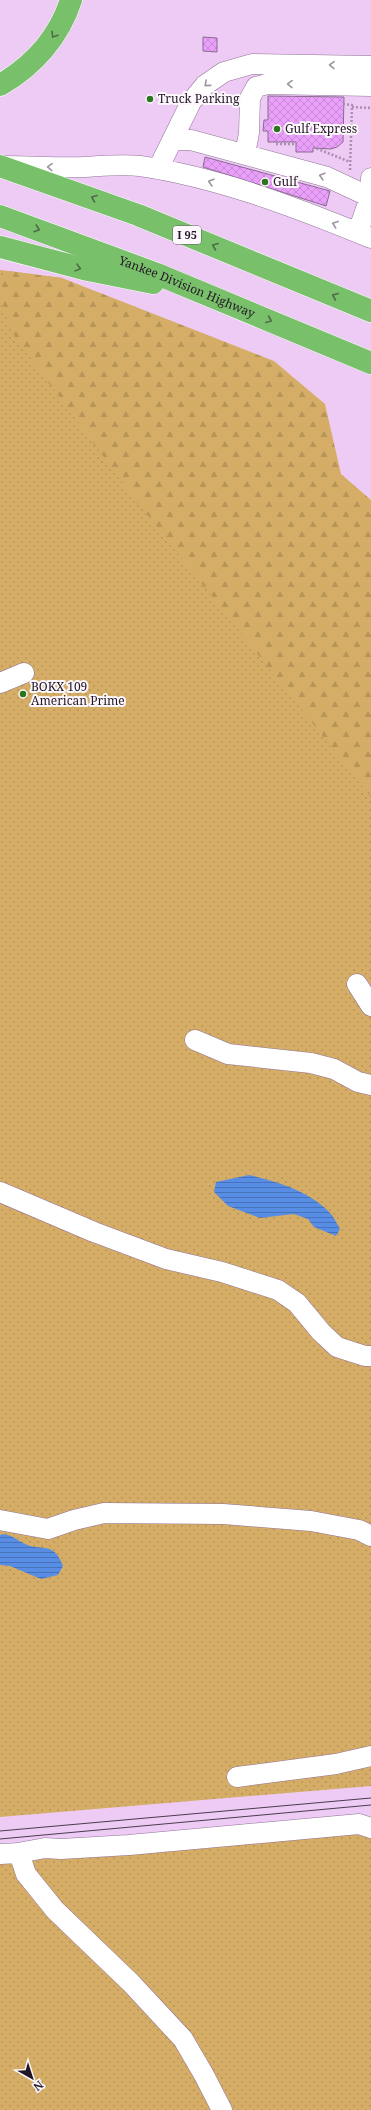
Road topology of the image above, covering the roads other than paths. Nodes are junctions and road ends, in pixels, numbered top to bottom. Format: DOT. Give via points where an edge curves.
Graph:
graph roads {
  1 [pos="71,0"];
  2 [pos="371,66"];
  3 [pos="0,85"];
  4 [pos="371,86"];
  5 [pos="172,140"];
  6 [pos="245,154"];
  7 [pos="0,166"];
  8 [pos="158,170"];
  9 [pos="371,187"];
  10 [pos="0,216"];
  11 [pos="364,235"];
  12 [pos="0,247"];
  13 [pos="207,294"];
  14 [pos="371,311"];
  15 [pos="371,363"];
  16 [pos="24,673"];
  17 [pos="0,683"];
  18 [pos="356,984"];
  19 [pos="371,1006"];
  20 [pos="194,1040"];
  21 [pos="371,1085"];
  22 [pos="0,1192"];
  23 [pos="371,1356"];
  24 [pos="0,1520"];
  25 [pos="371,1536"];
  26 [pos="371,1756"];
  27 [pos="237,1777"];
  28 [pos="371,1828"];
  29 [pos="9,1854"];
  30 [pos="222,2110"];
  1 -- 3 [label="highway, one-way" via="61,24 45,48 31,63"];
  2 -- 5 [label="lane, one-way" via="252,64 231,69 211,80 196,96"];
  4 -- 6 [label="lane, one-way" via="267,84 256,87 250,98"];
  5 -- 6 [label="lane" via="191,140"];
  5 -- 8 [label="lane"];
  9 -- 6 [label="lane, one-way"];
  8 -- 7 [label="lane, one-way" via="117,165"];
  14 -- 7 [label="highway, I 95, one-way" via="138,215"];
  11 -- 8 [label="lane, one-way" via="261,197"];
  9 -- 11 [label="lane"];
  10 -- 13 [label="highway, Yankee Division Highway, one-way"];
  12 -- 13 [label="highway, one-way" via="88,270"];
  13 -- 15 [label="highway, Yankee Division Highway, one-way"];
  16 -- 17 [label="lane"];
  18 -- 19 [label="lane"];
  20 -- 21 [label="lane" via="228,1054 311,1063 334,1069 358,1082"];
  22 -- 23 [label="lane" via="166,1259 222,1272 278,1290 297,1303 337,1347"];
  24 -- 25 [label="lane" via="48,1529 104,1513 223,1514 311,1521 358,1530"];
  26 -- 27 [label="lane" via="336,1764"];
  28 -- 29 [label="lane" via="359,1824 129,1845 45,1848"];
  29 -- 30 [label="lane" via="19,1852 26,1874 55,1910 131,1983 183,2039"];
}
